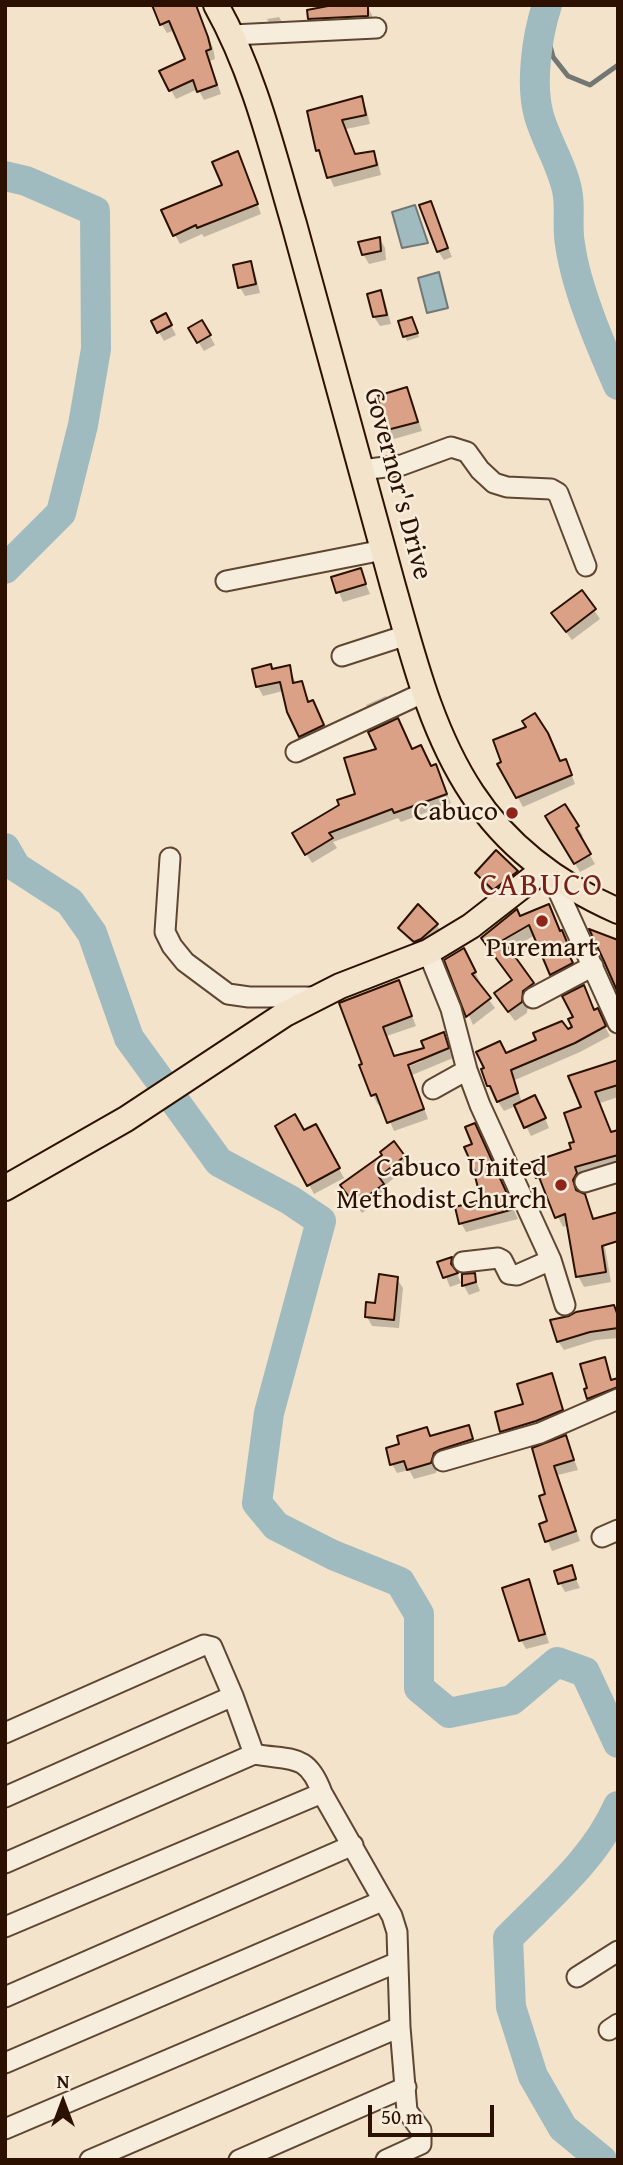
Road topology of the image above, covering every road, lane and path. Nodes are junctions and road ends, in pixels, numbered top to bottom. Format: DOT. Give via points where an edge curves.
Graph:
graph roads {
  1 [pos="216,5"];
  2 [pos="376,29"];
  3 [pos="232,35"];
  4 [pos="362,470"];
  5 [pos="383,550"];
  6 [pos="586,566"];
  7 [pos="226,581"];
  8 [pos="407,635"];
  9 [pos="342,656"];
  10 [pos="425,692"];
  11 [pos="296,752"];
  12 [pos="170,858"];
  13 [pos="547,872"];
  14 [pos="618,911"];
  15 [pos="428,952"];
  16 [pos="593,966"];
  17 [pos="317,996"];
  18 [pos="534,998"];
  19 [pos="618,1023"];
  20 [pos="467,1070"];
  21 [pos="433,1089"];
  22 [pos="618,1172"];
  23 [pos="585,1182"];
  24 [pos="5,1188"];
  25 [pos="551,1260"];
  26 [pos="463,1262"];
  27 [pos="565,1306"];
  28 [pos="618,1399"];
  29 [pos="443,1461"];
  30 [pos="233,1696"];
  31 [pos="5,1733"];
  32 [pos="254,1754"];
  33 [pos="322,1793"];
  34 [pos="5,1797"];
  35 [pos="353,1845"];
  36 [pos="5,1863"];
  37 [pos="382,1901"];
  38 [pos="5,1927"];
  39 [pos="618,1951"];
  40 [pos="398,1962"];
  41 [pos="577,1977"];
  42 [pos="5,1997"];
  43 [pos="400,2027"];
  44 [pos="5,2063"];
  45 [pos="406,2087"];
  46 [pos="5,2129"];
  47 [pos="90,2160"];
  48 [pos="239,2160"];
  49 [pos="386,2160"];
  1 -- 3 [label="main road, Governor's Drive"];
  2 -- 3 [label="street"];
  3 -- 4 [label="main road, Governor's Drive" via="259,102"];
  4 -- 5 [label="main road, Governor's Drive"];
  4 -- 6 [label="street" via="402,465 451,447 467,452 494,482 558,492"];
  5 -- 7 [label="street"];
  5 -- 8 [label="main road, Governor's Drive"];
  8 -- 9 [label="street"];
  8 -- 10 [label="main road, Governor's Drive"];
  10 -- 11 [label="street"];
  10 -- 13 [label="main road, Governor's Drive" via="453,761 473,795 501,830"];
  12 -- 17 [label="street" via="165,932 185,962 228,994"];
  13 -- 14 [label="main road, Governor's Drive"];
  13 -- 15 [label="main road"];
  13 -- 16 [label="street"];
  15 -- 17 [label="main road"];
  15 -- 20 [label="street" via="451,1009"];
  16 -- 18 [label="street"];
  16 -- 19 [label="street"];
  17 -- 24 [label="main road" via="126,1119"];
  20 -- 21 [label="street"];
  20 -- 25 [label="street"];
  22 -- 23 [label="street"];
  25 -- 26 [label="street" via="517,1275 509,1274 498,1258"];
  25 -- 27 [label="street"];
  28 -- 29 [label="street" via="540,1433"];
  30 -- 31 [label="street" via="212,1647 204,1645"];
  30 -- 32 [label="street"];
  30 -- 34 [label="street"];
  32 -- 33 [label="street" via="307,1765"];
  32 -- 36 [label="street"];
  33 -- 35 [label="street"];
  33 -- 38 [label="street"];
  35 -- 37 [label="street"];
  35 -- 42 [label="street"];
  37 -- 40 [label="street" via="397,1932"];
  37 -- 44 [label="street"];
  39 -- 41 [label="street"];
  40 -- 43 [label="street"];
  40 -- 46 [label="street"];
  43 -- 45 [label="street"];
  43 -- 47 [label="street"];
  45 -- 48 [label="street"];
  45 -- 49 [label="street" via="407,2111 421,2130 421,2144"];
}
